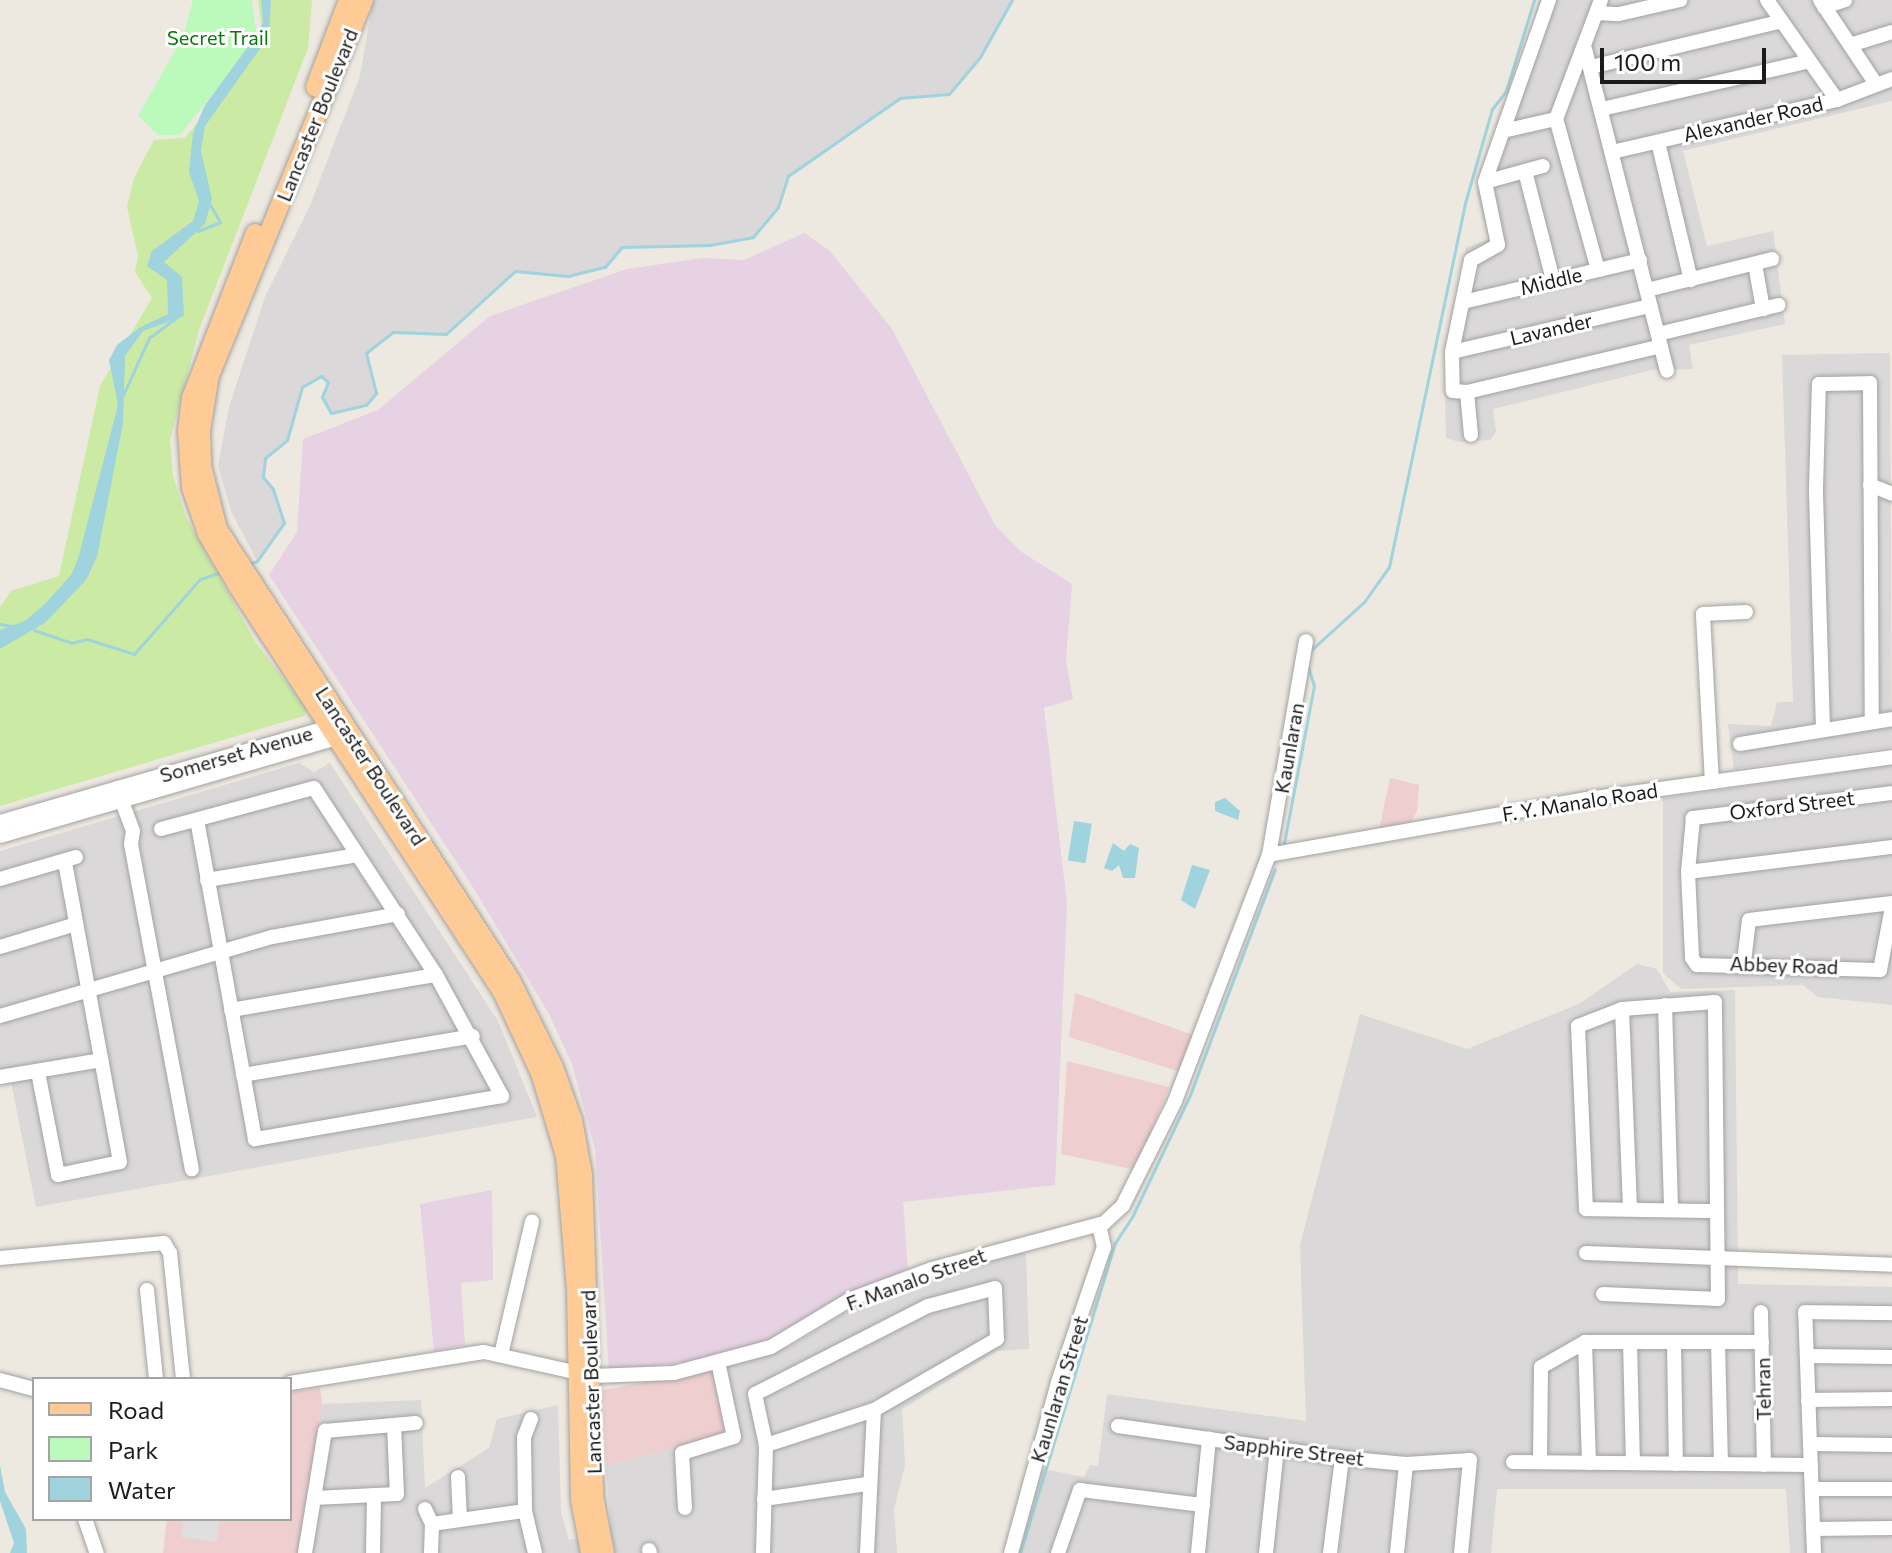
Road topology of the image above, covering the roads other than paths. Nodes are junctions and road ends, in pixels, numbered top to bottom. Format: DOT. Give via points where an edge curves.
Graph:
graph roads {
  1 [pos="1549,0"];
  2 [pos="1680,0"];
  3 [pos="1767,0"];
  4 [pos="1845,0"];
  5 [pos="1822,3"];
  6 [pos="1599,6"];
  7 [pos="352,8"];
  8 [pos="1782,21"];
  9 [pos="1892,32"];
  10 [pos="1850,45"];
  11 [pos="1585,49"];
  12 [pos="1810,61"];
  13 [pos="1591,67"];
  14 [pos="1892,79"];
  15 [pos="1876,84"];
  16 [pos="1837,100"];
  17 [pos="1602,109"];
  18 [pos="1556,119"];
  19 [pos="1503,131"];
  20 [pos="1658,142"];
  21 [pos="1612,152"];
  22 [pos="1543,166"];
  23 [pos="1525,171"];
  24 [pos="1485,182"];
  25 [pos="1772,259"];
  26 [pos="1640,260"];
  27 [pos="1755,264"];
  28 [pos="1598,270"];
  29 [pos="1553,280"];
  30 [pos="1691,280"];
  31 [pos="1649,298"];
  32 [pos="1463,302"];
  33 [pos="1779,305"];
  34 [pos="1763,309"];
  35 [pos="1660,340"];
  36 [pos="1452,352"];
  37 [pos="1667,371"];
  38 [pos="1467,392"];
  39 [pos="1471,435"];
  40 [pos="1870,485"];
  41 [pos="1892,494"];
  42 [pos="1746,612"];
  43 [pos="1306,641"];
  44 [pos="1892,719"];
  45 [pos="1872,722"];
  46 [pos="1823,729"];
  47 [pos="339,733"];
  48 [pos="1740,744"];
  49 [pos="1892,757"];
  50 [pos="1712,782"];
  51 [pos="1892,793"];
  52 [pos="121,798"];
  53 [pos="197,821"];
  54 [pos="0,822"];
  55 [pos="161,829"];
  56 [pos="0,836"];
  57 [pos="1892,847"];
  58 [pos="358,855"];
  59 [pos="1269,855"];
  60 [pos="1688,872"];
  61 [pos="0,879"];
  62 [pos="207,880"];
  63 [pos="1892,905"];
  64 [pos="398,914"];
  65 [pos="76,924"];
  66 [pos="0,947"];
  67 [pos="221,952"];
  68 [pos="1744,962"];
  69 [pos="154,971"];
  70 [pos="436,975"];
  71 [pos="88,991"];
  72 [pos="1665,1005"];
  73 [pos="1622,1009"];
  74 [pos="231,1010"];
  75 [pos="0,1016"];
  76 [pos="473,1036"];
  77 [pos="102,1060"];
  78 [pos="38,1072"];
  79 [pos="243,1075"];
  80 [pos="0,1077"];
  81 [pos="192,1169"];
  82 [pos="1630,1208"];
  83 [pos="1671,1209"];
  84 [pos="1717,1211"];
  85 [pos="532,1222"];
  86 [pos="1099,1226"];
  87 [pos="1586,1253"];
  88 [pos="1717,1256"];
  89 [pos="0,1258"];
  90 [pos="1892,1265"];
  91 [pos="147,1290"];
  92 [pos="1603,1294"];
  93 [pos="1761,1312"];
  94 [pos="1892,1313"];
  95 [pos="1585,1342"];
  96 [pos="1630,1342"];
  97 [pos="1674,1342"];
  98 [pos="1718,1342"];
  99 [pos="1762,1342"];
  100 [pos="501,1355"];
  101 [pos="1807,1356"];
  102 [pos="1892,1357"];
  103 [pos="718,1362"];
  104 [pos="584,1375"];
  105 [pos="156,1377"];
  106 [pos="183,1377"];
  107 [pos="0,1380"];
  108 [pos="292,1383"];
  109 [pos="32,1388"];
  110 [pos="1892,1399"];
  111 [pos="1808,1400"];
  112 [pos="874,1410"];
  113 [pos="531,1419"];
  114 [pos="416,1423"];
  115 [pos="394,1425"];
  116 [pos="1118,1426"];
  117 [pos="1209,1439"];
  118 [pos="1810,1444"];
  119 [pos="766,1445"];
  120 [pos="1892,1445"];
  121 [pos="1277,1449"];
  122 [pos="1342,1458"];
  123 [pos="1513,1462"];
  124 [pos="1540,1462"];
  125 [pos="1589,1463"];
  126 [pos="1633,1463"];
  127 [pos="1406,1464"];
  128 [pos="1676,1464"];
  129 [pos="1721,1464"];
  130 [pos="1764,1465"];
  131 [pos="1811,1465"];
  132 [pos="458,1477"];
  133 [pos="867,1484"];
  134 [pos="1812,1489"];
  135 [pos="1892,1489"];
  136 [pos="374,1495"];
  137 [pos="314,1498"];
  138 [pos="764,1499"];
  139 [pos="1203,1505"];
  140 [pos="685,1508"];
  141 [pos="425,1509"];
  142 [pos="525,1511"];
  143 [pos="460,1519"];
  144 [pos="86,1521"];
  145 [pos="432,1524"];
  146 [pos="1892,1528"];
  147 [pos="1813,1529"];
  148 [pos="867,1552"];
  149 [pos="97,1553"];
  150 [pos="305,1553"];
  151 [pos="373,1553"];
  152 [pos="431,1553"];
  153 [pos="535,1553"];
  154 [pos="590,1553"];
  155 [pos="605,1553"];
  156 [pos="763,1553"];
  157 [pos="860,1553"];
  158 [pos="1011,1553"];
  159 [pos="1058,1553"];
  160 [pos="1198,1553"];
  161 [pos="1266,1553"];
  162 [pos="1330,1553"];
  163 [pos="1397,1553"];
  164 [pos="1461,1553"];
  165 [pos="1814,1553"];
  1 -- 19 [label="street"];
  2 -- 6 [label="street" via="1619,14"];
  3 -- 8 [label="street"];
  4 -- 5 [label="street"];
  5 -- 10 [label="street"];
  6 -- 11 [label="street"];
  7 -- 47 [label="main road, Lancaster Boulevard" via="191,398 187,431 191,488 203,524"];
  8 -- 12 [label="street"];
  8 -- 13 [label="street"];
  9 -- 10 [label="street"];
  10 -- 15 [label="street"];
  11 -- 13 [label="street"];
  11 -- 18 [label="street"];
  12 -- 16 [label="street"];
  12 -- 17 [label="street"];
  13 -- 17 [label="street"];
  14 -- 15 [label="street, Alexander Road"];
  15 -- 16 [label="street, Alexander Road"];
  16 -- 20 [label="street, Alexander Road"];
  17 -- 21 [label="street"];
  18 -- 19 [label="street"];
  18 -- 28 [label="street"];
  19 -- 24 [label="street"];
  20 -- 21 [label="street, Alexander Road"];
  20 -- 30 [label="street"];
  21 -- 26 [label="street"];
  22 -- 23 [label="street"];
  23 -- 24 [label="street"];
  23 -- 29 [label="street"];
  24 -- 32 [label="street" via="1498,248 1474,257"];
  25 -- 27 [label="street, Lavander"];
  26 -- 28 [label="street, Middle"];
  26 -- 31 [label="street"];
  27 -- 30 [label="street, Lavander"];
  27 -- 34 [label="street"];
  28 -- 29 [label="street, Middle"];
  29 -- 32 [label="street, Middle"];
  30 -- 31 [label="street, Lavander"];
  31 -- 35 [label="street"];
  31 -- 36 [label="street, Lavander"];
  32 -- 36 [label="street"];
  33 -- 34 [label="street"];
  34 -- 35 [label="street"];
  35 -- 37 [label="street"];
  35 -- 38 [label="street"];
  36 -- 38 [label="street" via="1453,391"];
  38 -- 39 [label="street"];
  40 -- 41 [label="street"];
  40 -- 45 [label="street"];
  40 -- 46 [label="street" via="1870,383 1819,384 1816,489"];
  42 -- 50 [label="street" via="1703,614"];
  43 -- 59 [label="street, Kaunlaran"];
  44 -- 45 [label="street"];
  45 -- 46 [label="street"];
  46 -- 48 [label="street"];
  47 -- 52 [label="street, Somerset Avenue"];
  47 -- 104 [label="main road, Lancaster Boulevard" via="502,992 540,1073 565,1156"];
  49 -- 50 [label="street, F. Y. Manalo Road"];
  50 -- 59 [label="street, F. Y. Manalo Road"];
  51 -- 60 [label="street, Oxford Street" via="1693,818"];
  52 -- 54 [label="street, Somerset Avenue"];
  52 -- 56 [label="street, Somerset Avenue"];
  52 -- 69 [label="street" via="133,831"];
  53 -- 55 [label="street"];
  53 -- 58 [label="street" via="314,788"];
  53 -- 62 [label="street"];
  57 -- 60 [label="street"];
  58 -- 62 [label="street"];
  58 -- 64 [label="street"];
  59 -- 86 [label="street" via="1175,1101 1123,1205"];
  60 -- 68 [label="street, Abbey Road" via="1692,958 1697,965"];
  61 -- 65 [label="street" via="71,859"];
  62 -- 67 [label="street"];
  63 -- 68 [label="street" via="1749,920"];
  63 -- 68 [label="street, Abbey Road" via="1880,970"];
  64 -- 67 [label="street"];
  64 -- 70 [label="street"];
  65 -- 66 [label="street"];
  65 -- 71 [label="street"];
  67 -- 69 [label="street"];
  67 -- 74 [label="street"];
  69 -- 71 [label="street"];
  69 -- 81 [label="street"];
  70 -- 74 [label="street"];
  70 -- 76 [label="street"];
  71 -- 75 [label="street"];
  71 -- 77 [label="street"];
  72 -- 73 [label="street"];
  72 -- 83 [label="street"];
  72 -- 84 [label="street" via="1715,1002"];
  73 -- 82 [label="street"];
  73 -- 82 [label="street" via="1578,1026 1584,1196 1586,1209"];
  74 -- 79 [label="street"];
  76 -- 79 [label="street"];
  76 -- 79 [label="street" via="502,1096 255,1139"];
  77 -- 78 [label="street"];
  77 -- 78 [label="street" via="120,1162 58,1175"];
  78 -- 80 [label="street"];
  82 -- 83 [label="street"];
  83 -- 84 [label="street"];
  84 -- 88 [label="street"];
  85 -- 100 [label="street"];
  86 -- 103 [label="street, F. Manalo Street" via="932,1269 851,1299 771,1347"];
  86 -- 158 [label="street, Kaunlaran Street" via="1104,1247 1058,1382"];
  87 -- 88 [label="street"];
  88 -- 90 [label="street" via="1768,1264"];
  88 -- 92 [label="street" via="1718,1299"];
  89 -- 106 [label="street" via="164,1243 170,1253"];
  91 -- 105 [label="street"];
  93 -- 99 [label="street, Tehran"];
  94 -- 101 [label="street" via="1805,1312"];
  95 -- 96 [label="street"];
  95 -- 124 [label="street" via="1541,1367"];
  95 -- 125 [label="street"];
  96 -- 97 [label="street"];
  96 -- 126 [label="street"];
  97 -- 98 [label="street"];
  97 -- 128 [label="street"];
  98 -- 99 [label="street"];
  98 -- 129 [label="street"];
  99 -- 130 [label="street, Tehran"];
  100 -- 104 [label="street, F. Manalo Street"];
  100 -- 108 [label="street, F. Manalo Street" via="471,1352"];
  101 -- 102 [label="street"];
  101 -- 111 [label="street"];
  103 -- 104 [label="street, F. Manalo Street" via="644,1377"];
  103 -- 140 [label="street" via="734,1437 682,1453"];
  104 -- 154 [label="main road, Lancaster Boulevard" via="580,1499"];
  104 -- 155 [label="main road, Lancaster Boulevard" via="594,1496"];
  107 -- 109 [label="street"];
  110 -- 111 [label="street"];
  111 -- 118 [label="street"];
  112 -- 119 [label="street"];
  112 -- 119 [label="street" via="997,1339 995,1288 928,1306 755,1394"];
  112 -- 133 [label="street"];
  113 -- 142 [label="street" via="524,1437"];
  114 -- 115 [label="street"];
  115 -- 136 [label="street" via="397,1494"];
  115 -- 137 [label="street" via="325,1431"];
  116 -- 117 [label="street, Sapphire Street"];
  117 -- 121 [label="street, Sapphire Street"];
  117 -- 139 [label="street"];
  118 -- 120 [label="street"];
  118 -- 131 [label="street"];
  119 -- 138 [label="street"];
  121 -- 122 [label="street, Sapphire Street"];
  121 -- 161 [label="street"];
  122 -- 127 [label="street, Sapphire Street"];
  122 -- 162 [label="street"];
  123 -- 124 [label="street"];
  124 -- 125 [label="street"];
  125 -- 126 [label="street"];
  126 -- 128 [label="street"];
  127 -- 163 [label="street"];
  127 -- 164 [label="street, Sapphire Street" via="1470,1460"];
  128 -- 129 [label="street"];
  129 -- 130 [label="street"];
  130 -- 131 [label="street"];
  131 -- 134 [label="street"];
  132 -- 143 [label="street"];
  133 -- 138 [label="street"];
  133 -- 148 [label="street"];
  134 -- 135 [label="street"];
  134 -- 147 [label="street"];
  136 -- 137 [label="street"];
  136 -- 151 [label="street"];
  137 -- 150 [label="street"];
  138 -- 156 [label="street"];
  139 -- 159 [label="street" via="1080,1490"];
  139 -- 160 [label="street"];
  141 -- 145 [label="street"];
  142 -- 143 [label="street"];
  142 -- 153 [label="street"];
  143 -- 145 [label="street"];
  144 -- 149 [label="street"];
  145 -- 152 [label="street"];
  146 -- 147 [label="street"];
  147 -- 165 [label="street"];
  148 -- 157 [label="street"];
}
